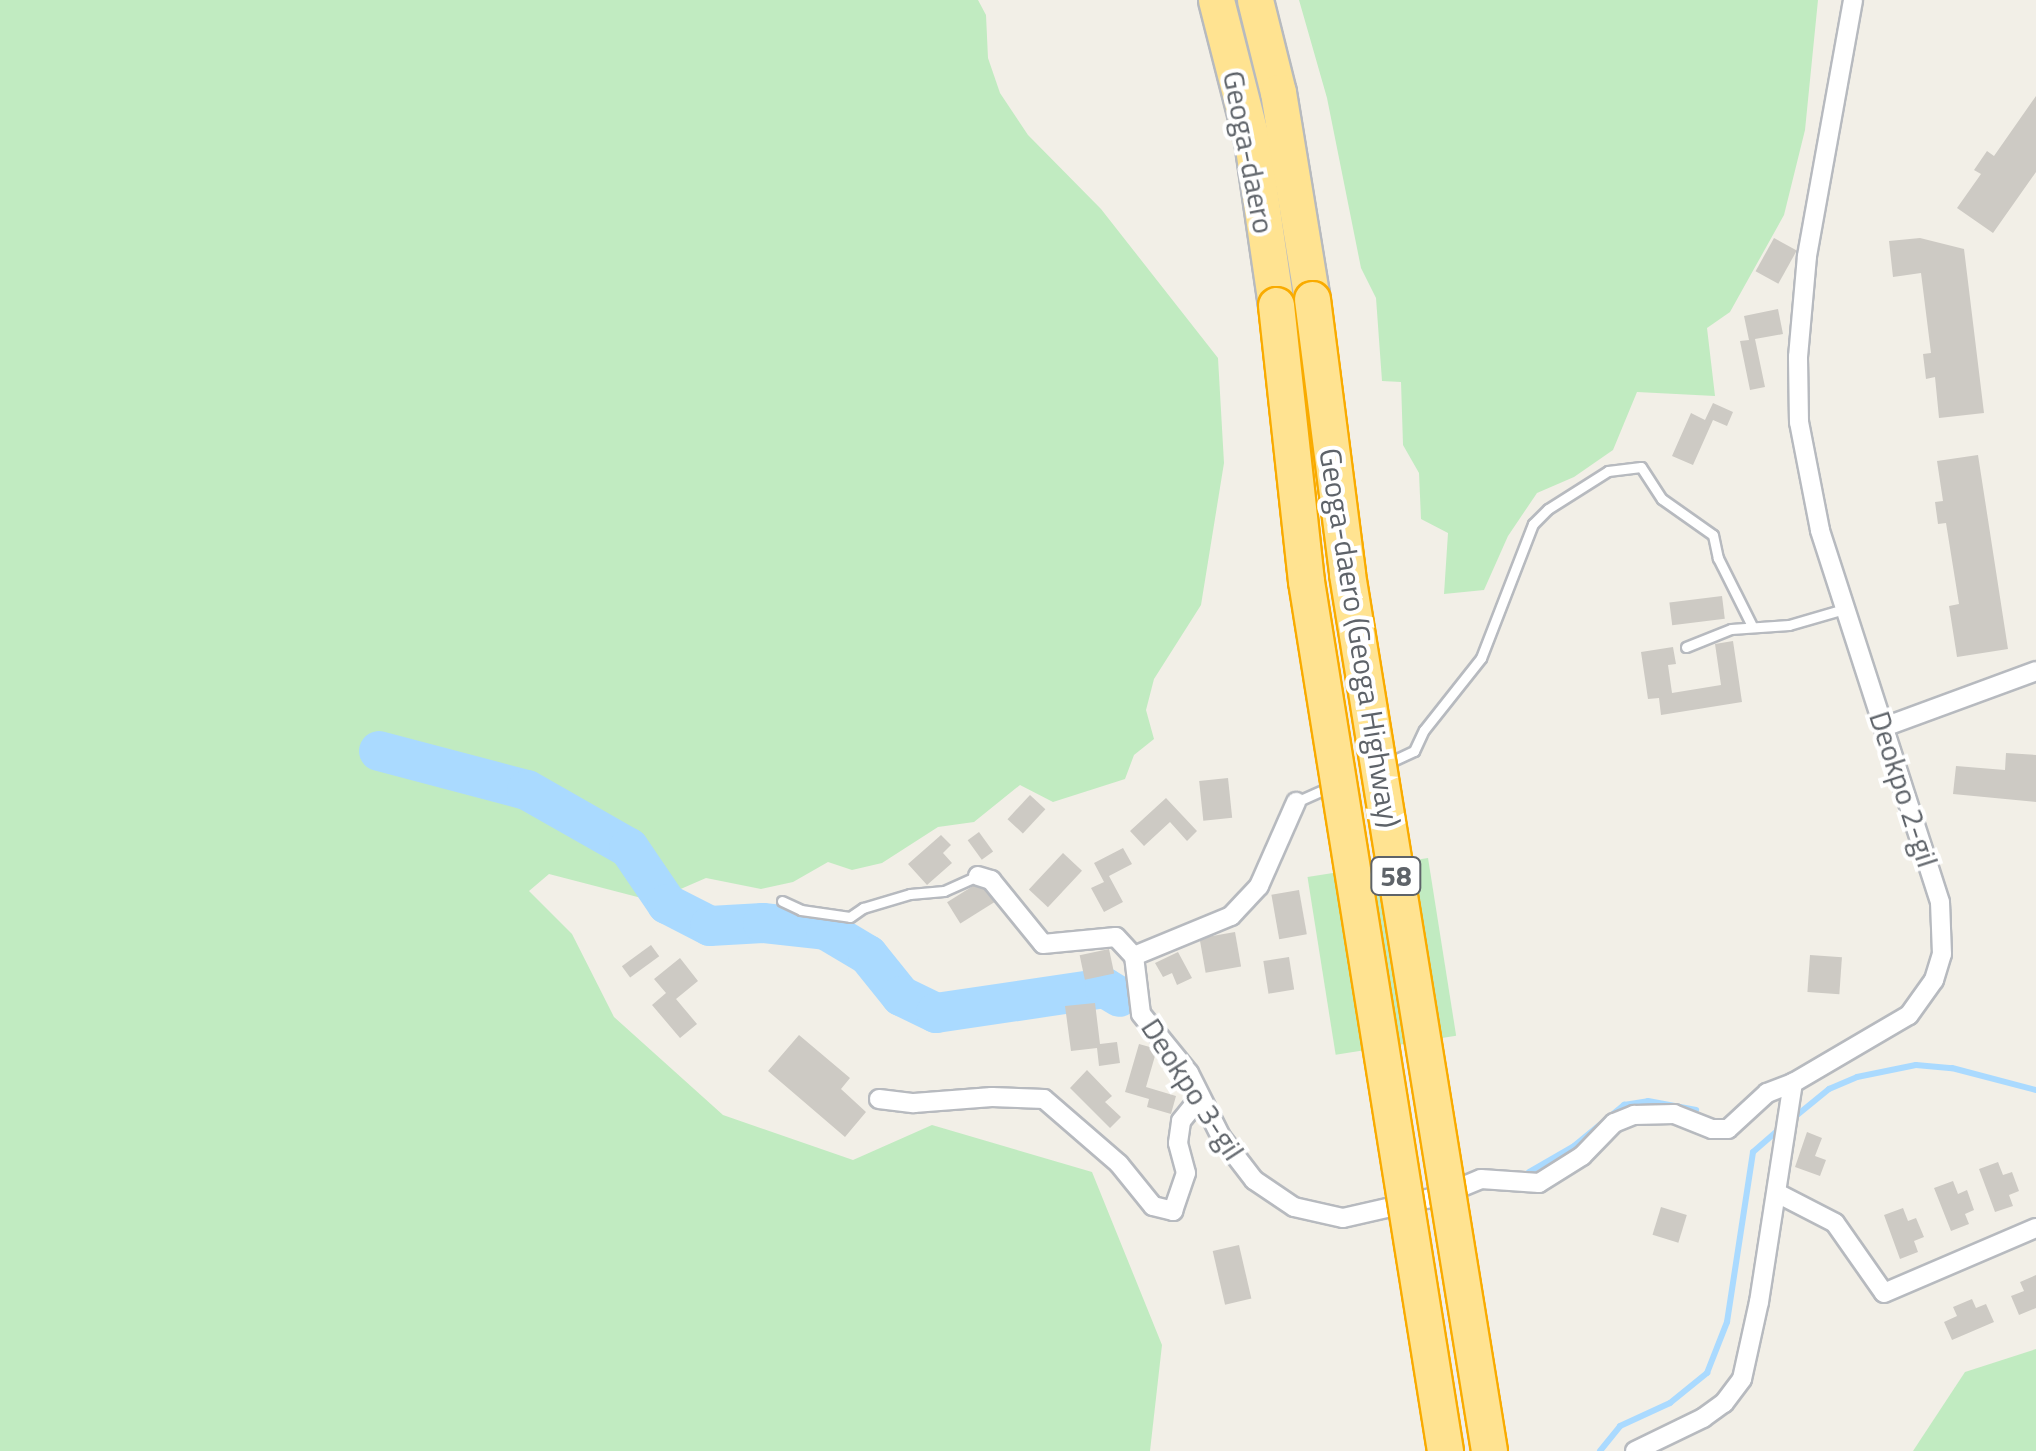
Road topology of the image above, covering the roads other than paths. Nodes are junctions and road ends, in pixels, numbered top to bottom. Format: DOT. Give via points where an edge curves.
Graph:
graph roads {
  1 [pos="1216,0"];
  2 [pos="1254,0"];
  3 [pos="1854,0"];
  4 [pos="1312,299"];
  5 [pos="1276,305"];
  6 [pos="1844,609"];
  7 [pos="1752,626"];
  8 [pos="1686,647"];
  9 [pos="2036,672"];
  10 [pos="1884,726"];
  11 [pos="1364,773"];
  12 [pos="1347,780"];
  13 [pos="1296,802"];
  14 [pos="978,876"];
  15 [pos="782,901"];
  16 [pos="1134,956"];
  17 [pos="1793,1083"];
  18 [pos="879,1099"];
  19 [pos="1200,1099"];
  20 [pos="1776,1193"];
  21 [pos="2036,1228"];
  22 [pos="1445,1451"];
  23 [pos="1489,1451"];
  24 [pos="1634,1451"];
  1 -- 5 [label="highway, Geoga-daero / 58" via="1252,141"];
  2 -- 4 [label="highway, Geoga-daero / 58" via="1278,92"];
  3 -- 6 [label="street, Deokpo 2-gil" via="1808,256 1798,357 1807,476"];
  4 -- 23 [label="highway, Geoga-daero (Geoga Highway) / 58, bridge" via="1347,574"];
  5 -- 22 [label="highway, Geoga-daero (Geoga Highway) / 58, bridge" via="1306,580"];
  6 -- 7 [label="lane" via="1789,625"];
  6 -- 10 [label="street, Deokpo 2-gil"];
  7 -- 8 [label="lane"];
  7 -- 11 [label="lane" via="1713,535 1662,499 1641,467 1608,471 1533,524 1481,658 1414,751"];
  9 -- 10 [label="street"];
  10 -- 17 [label="street, Deokpo 2-gil" via="1940,902 1942,954 1934,980 1909,1015"];
  12 -- 13 [label="lane"];
  13 -- 16 [label="street" via="1259,886 1231,916"];
  14 -- 15 [label="lane" via="944,891 863,908 850,918"];
  14 -- 16 [label="street" via="991,880 1043,944 1116,937"];
  16 -- 19 [label="street, Deokpo 3-gil" via="1141,1014 1190,1073"];
  17 -- 19 [label="street, Deokpo 3-gil" via="1768,1094 1728,1129 1674,1114 1634,1115 1539,1182 1481,1179 1440,1196 1343,1218 1294,1207 1254,1180"];
  17 -- 20 [label="street"];
  18 -- 19 [label="street" via="1044,1099 1119,1164 1154,1206 1173,1211 1186,1173 1178,1143 1181,1121"];
  20 -- 21 [label="street" via="1835,1223 1884,1293"];
  20 -- 24 [label="street" via="1742,1380 1703,1418"];
}
